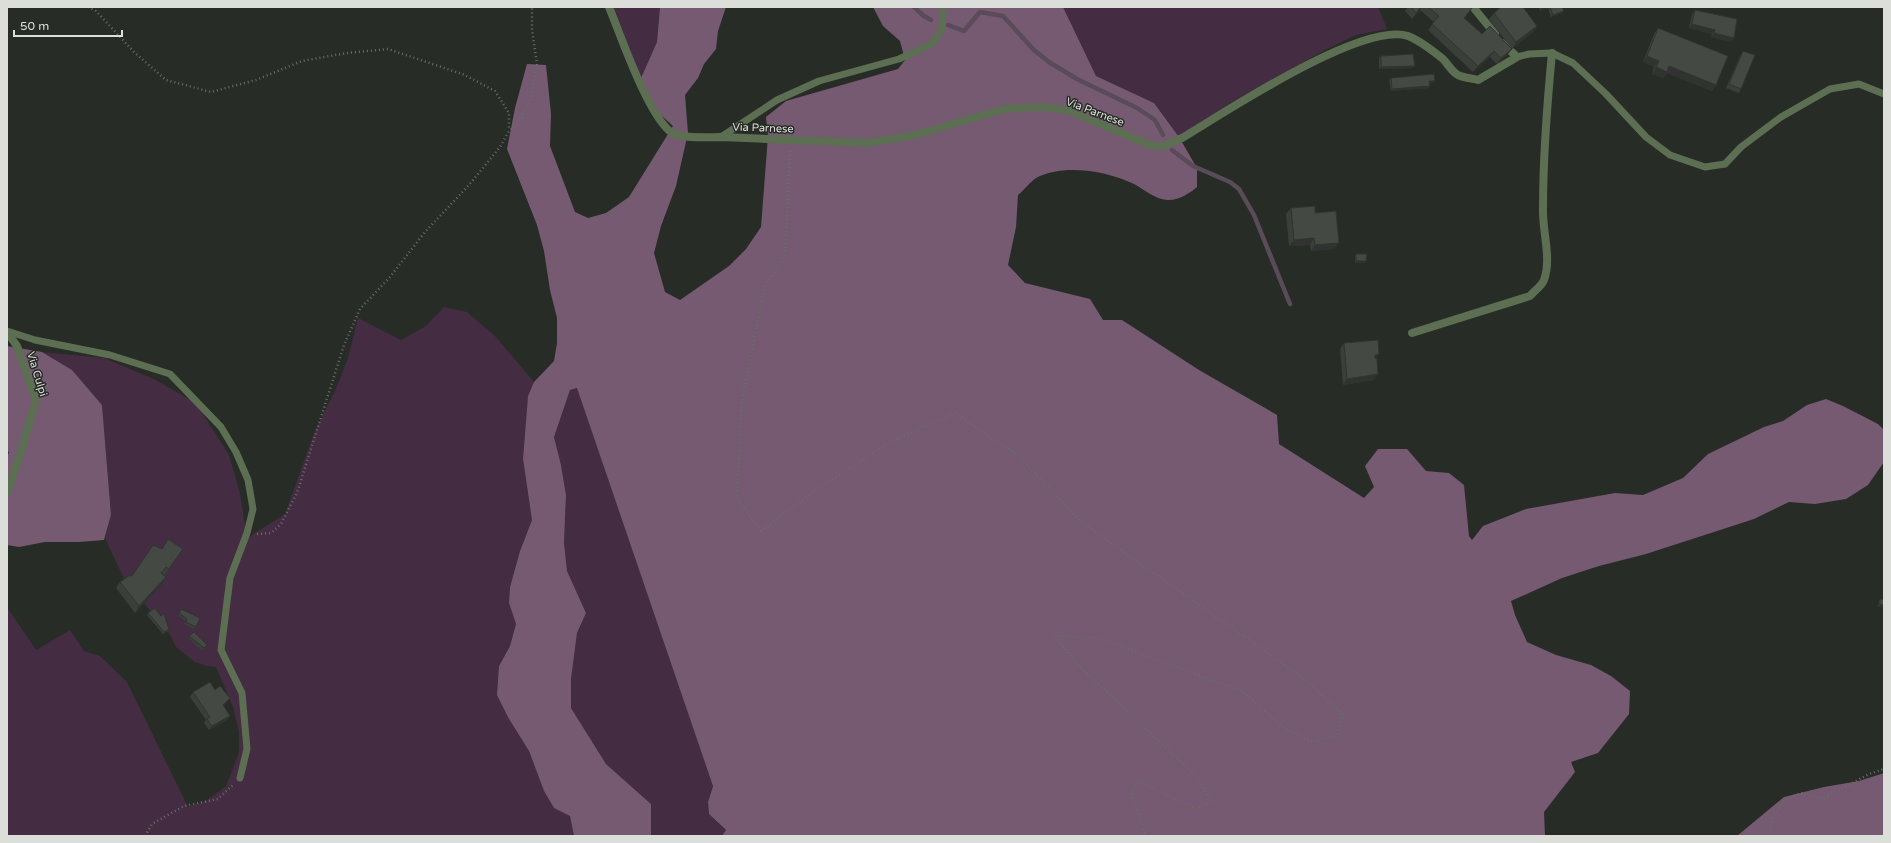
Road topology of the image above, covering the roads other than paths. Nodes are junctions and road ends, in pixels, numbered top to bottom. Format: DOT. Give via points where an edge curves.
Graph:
graph roads {
  1 [pos="609,7"];
  2 [pos="943,7"];
  3 [pos="1473,7"];
  4 [pos="1552,53"];
  5 [pos="1517,57"];
  6 [pos="1884,94"];
  7 [pos="721,137"];
  8 [pos="7,332"];
  9 [pos="1412,333"];
  10 [pos="7,492"];
  11 [pos="240,778"];
  1 -- 7 [label="street, Via Parnese" via="658,119 673,133 697,138"];
  2 -- 7 [label="lane" via="942,29 932,44 899,59 818,80 777,100"];
  3 -- 5 [label="street"];
  4 -- 5 [label="lane"];
  4 -- 6 [label="lane" via="1573,63 1652,142 1670,155 1705,167 1725,164 1741,147 1782,117 1830,89 1860,84"];
  4 -- 9 [label="street" via="1543,171 1542,222 1547,259 1544,281 1530,296"];
  5 -- 7 [label="street, Via Parnese" via="1478,80 1458,75 1427,47 1407,36 1392,35 1366,40 1300,67 1182,138 1163,146 1152,146 1067,110 1040,107 1004,109 914,135 868,143"];
  8 -- 10 [label="street, Via Culpi" via="17,346 36,400"];
  8 -- 11 [label="lane" via="110,355 170,374 221,427 236,452 248,480 253,508 230,578 221,650 242,693 248,749"];
}
